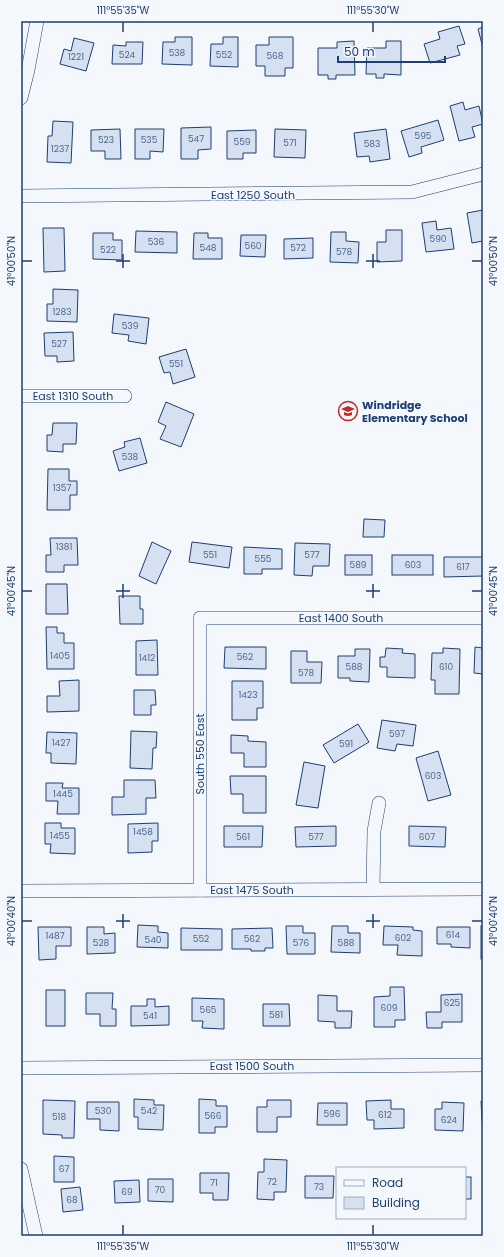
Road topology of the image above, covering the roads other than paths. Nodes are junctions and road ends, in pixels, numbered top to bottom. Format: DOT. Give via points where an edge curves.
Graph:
graph roads {
  1 [pos="37,21"];
  2 [pos="21,98"];
  3 [pos="483,174"];
  4 [pos="21,196"];
  5 [pos="21,396"];
  6 [pos="125,396"];
  7 [pos="200,618"];
  8 [pos="483,618"];
  9 [pos="379,803"];
  10 [pos="373,889"];
  11 [pos="483,889"];
  12 [pos="200,890"];
  13 [pos="21,891"];
  14 [pos="483,1065"];
  15 [pos="21,1068"];
  16 [pos="21,1169"];
  17 [pos="36,1236"];
  1 -- 2 [label="street"];
  3 -- 4 [label="street, East 1250 South" via="412,192"];
  5 -- 6 [label="street, East 1310 South"];
  7 -- 8 [label="street, East 1400 South"];
  7 -- 12 [label="street, South 550 East"];
  9 -- 10 [label="street" via="374,831"];
  10 -- 11 [label="street, East 1475 South"];
  10 -- 12 [label="street, East 1475 South"];
  12 -- 13 [label="street, East 1475 South"];
  14 -- 15 [label="street, East 1500 South"];
  16 -- 17 [label="street"];
}
